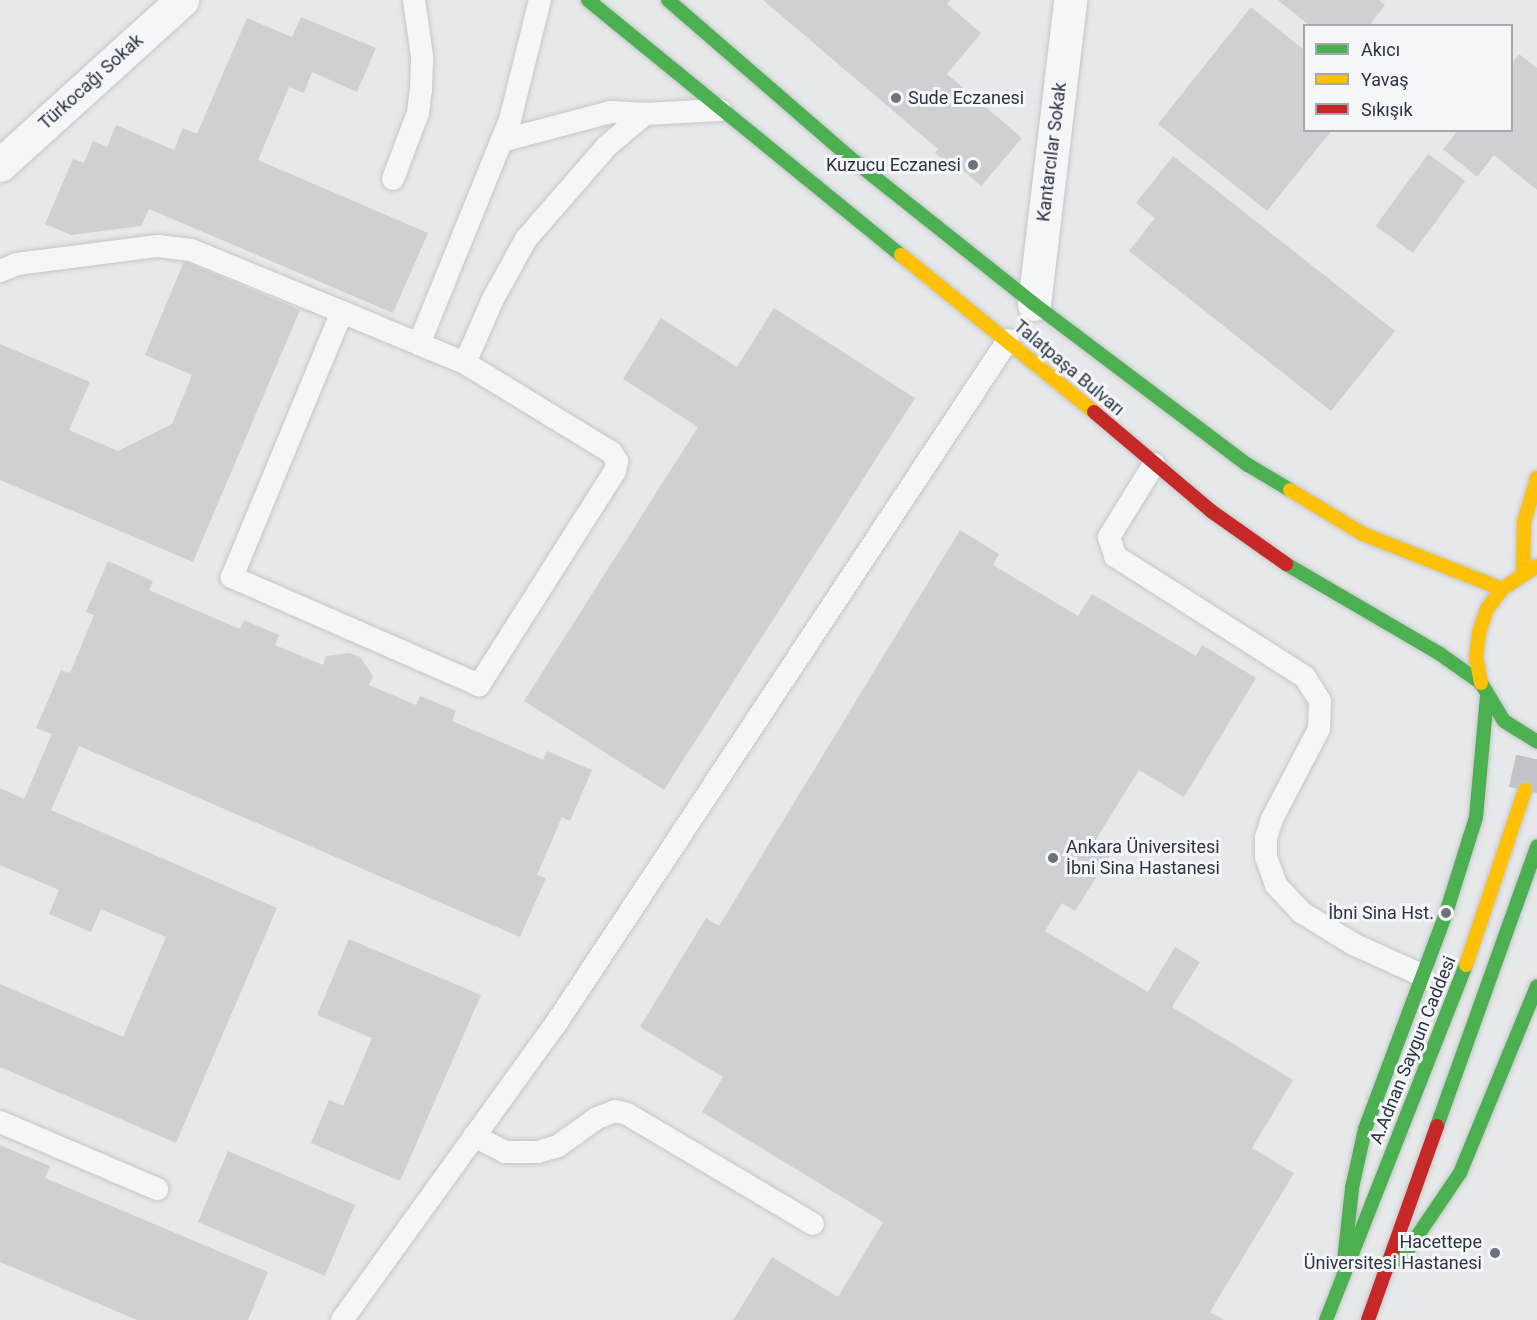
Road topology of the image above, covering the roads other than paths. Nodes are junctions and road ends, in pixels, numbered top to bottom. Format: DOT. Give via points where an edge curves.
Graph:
graph roads {
  1 [pos="182,0"];
  2 [pos="414,0"];
  3 [pos="540,0"];
  4 [pos="588,0"];
  5 [pos="668,0"];
  6 [pos="1070,0"];
  7 [pos="720,110"];
  8 [pos="645,114"];
  9 [pos="501,141"];
  10 [pos="0,165"];
  11 [pos="393,179"];
  12 [pos="0,270"];
  13 [pos="1034,304"];
  14 [pos="342,312"];
  15 [pos="1008,340"];
  16 [pos="419,344"];
  17 [pos="465,363"];
  18 [pos="1154,464"];
  19 [pos="1537,478"];
  20 [pos="1537,566"];
  21 [pos="1523,572"];
  22 [pos="1502,589"];
  23 [pos="1484,689"];
  24 [pos="1537,742"];
  25 [pos="1525,789"];
  26 [pos="1537,846"];
  27 [pos="1422,975"];
  28 [pos="1537,986"];
  29 [pos="0,1122"];
  30 [pos="474,1136"];
  31 [pos="157,1189"];
  32 [pos="813,1224"];
  33 [pos="1343,1270"];
  34 [pos="1381,1285"];
  35 [pos="342,1320"];
  36 [pos="1326,1320"];
  37 [pos="1368,1320"];
  1 -- 10 [label="street, Türkocağı Sokak"];
  2 -- 11 [label="lane" via="422,56 421,90 418,113"];
  3 -- 9 [label="lane" via="519,90"];
  4 -- 7 [label="main road, Talatpaşa Bulvarı"];
  5 -- 13 [label="main road, Talatpaşa Bulvarı" via="848,156"];
  6 -- 13 [label="street, Kantarcılar Sokak"];
  7 -- 8 [label="lane"];
  7 -- 15 [label="main road, Talatpaşa Bulvarı"];
  8 -- 9 [label="lane" via="611,111"];
  8 -- 17 [label="lane" via="607,146 537,223 493,299"];
  9 -- 16 [label="lane"];
  12 -- 14 [label="lane" via="16,264 175,245"];
  13 -- 22 [label="main road, Talatpaşa Bulvarı" via="1248,465 1304,501 1373,538"];
  14 -- 16 [label="lane"];
  14 -- 17 [label="lane" via="232,577 478,685 615,471 617,461 611,452"];
  15 -- 18 [label="main road, Talatpaşa Bulvarı"];
  15 -- 30 [label="lane" via="555,1024"];
  16 -- 17 [label="lane"];
  18 -- 23 [label="main road, Talatpaşa Bulvarı" via="1271,555 1393,624"];
  18 -- 27 [label="lane" via="1109,537 1115,555 1305,677 1320,701 1319,729 1266,837 1266,857 1276,885 1301,912 1353,944"];
  19 -- 21 [label="main road" via="1524,522"];
  20 -- 21 [label="main road"];
  21 -- 22 [label="main road"];
  22 -- 23 [label="main road" via="1487,609 1479,633 1476,658"];
  23 -- 24 [label="main road, Talatpaşa Bulvarı" via="1504,720"];
  23 -- 27 [label="main road" via="1486,740 1476,817"];
  25 -- 33 [label="main road, A.Adnan Saygun Caddesi" via="1476,939"];
  26 -- 34 [label="main road"];
  27 -- 33 [label="main road" via="1365,1129 1352,1188"];
  28 -- 34 [label="main road" via="1460,1173 1433,1218"];
  29 -- 31 [label="lane"];
  30 -- 32 [label="lane" via="505,1152 538,1152 558,1146 597,1118 615,1111 627,1114"];
  30 -- 35 [label="lane"];
  33 -- 36 [label="main road, A.Adnan Saygun Caddesi"];
  34 -- 37 [label="main road"];
}
